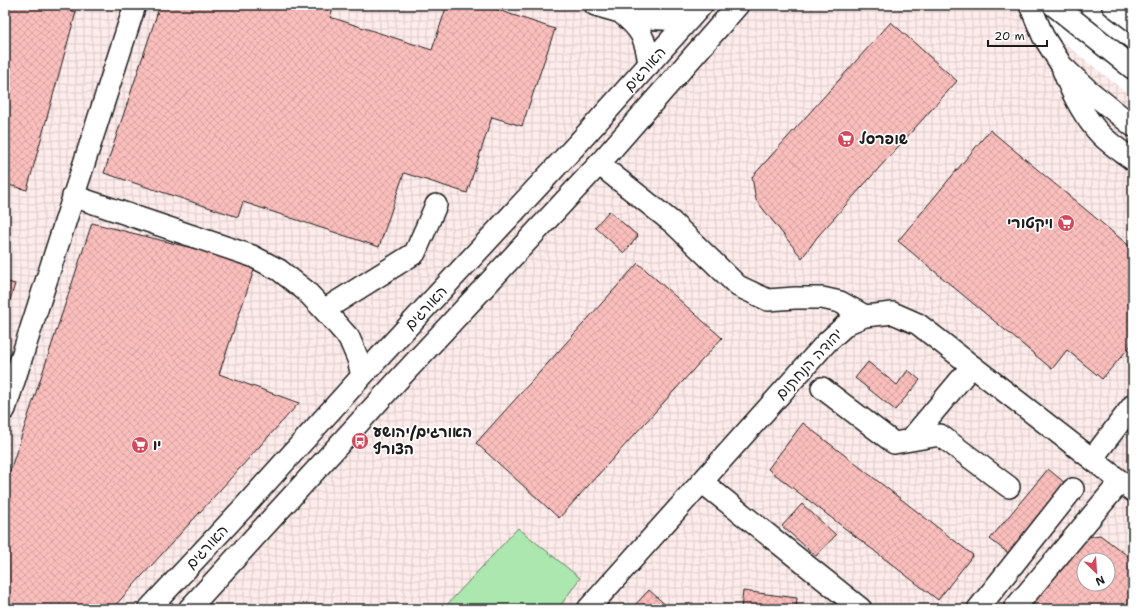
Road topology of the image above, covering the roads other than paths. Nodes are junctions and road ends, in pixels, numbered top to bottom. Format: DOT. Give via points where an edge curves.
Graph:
graph roads {
  1 [pos="135,5"];
  2 [pos="595,5"];
  3 [pos="738,5"];
  4 [pos="1030,5"];
  5 [pos="1054,5"];
  6 [pos="1113,5"];
  7 [pos="1118,5"];
  8 [pos="697,10"];
  9 [pos="1133,10"];
  10 [pos="620,12"];
  11 [pos="1133,20"];
  12 [pos="649,65"];
  13 [pos="1062,66"];
  14 [pos="1133,68"];
  15 [pos="1133,126"];
  16 [pos="1133,160"];
  17 [pos="600,164"];
  18 [pos="73,196"];
  19 [pos="436,205"];
  20 [pos="324,310"];
  21 [pos="865,316"];
  22 [pos="349,338"];
  23 [pos="392,345"];
  24 [pos="972,366"];
  25 [pos="362,376"];
  26 [pos="822,388"];
  27 [pos="1133,405"];
  28 [pos="5,409"];
  29 [pos="910,440"];
  30 [pos="1092,459"];
  31 [pos="702,482"];
  32 [pos="1127,486"];
  33 [pos="1009,487"];
  34 [pos="1073,489"];
  35 [pos="592,608"];
  36 [pos="149,609"];
  37 [pos="189,609"];
  38 [pos="861,609"];
  39 [pos="978,609"];
  40 [pos="1014,609"];
  1 -- 18 [label="street"];
  2 -- 10 [label="street"];
  3 -- 17 [label="street, האורגים"];
  4 -- 13 [label="street" via="1042,36"];
  5 -- 14 [label="main road"];
  6 -- 11 [label="main road"];
  7 -- 9 [label="street"];
  8 -- 10 [label="street" via="675,20"];
  8 -- 12 [label="street, האורגים"];
  10 -- 12 [label="street" via="635,24 641,34 646,45"];
  12 -- 23 [label="street, האורגים"];
  13 -- 15 [label="street"];
  13 -- 16 [label="street" via="1070,89 1084,114 1101,135"];
  17 -- 21 [label="street" via="673,223 738,286 768,300 822,298 840,302"];
  17 -- 37 [label="street, האורגים"];
  18 -- 20 [label="street" via="252,256 279,270 306,291"];
  18 -- 28 [label="street"];
  19 -- 20 [label="street" via="415,253"];
  20 -- 22 [label="street"];
  21 -- 24 [label="street, יהודה הנחתום" via="893,313 918,324"];
  21 -- 31 [label="street, יהודה הנחתום" via="848,323 827,342"];
  22 -- 23 [label="street" via="369,345"];
  22 -- 25 [label="street"];
  23 -- 25 [label="street, האורגים"];
  24 -- 29 [label="street"];
  24 -- 30 [label="street, יהודה הנחתום"];
  25 -- 36 [label="street, האורגים"];
  26 -- 29 [label="street" via="894,443"];
  27 -- 30 [label="street"];
  29 -- 33 [label="street" via="940,435"];
  30 -- 32 [label="street, יהודה הנחתום"];
  31 -- 35 [label="street, יהודה הנחתום"];
  31 -- 38 [label="street"];
  32 -- 40 [label="street"];
  34 -- 39 [label="street"];
}
